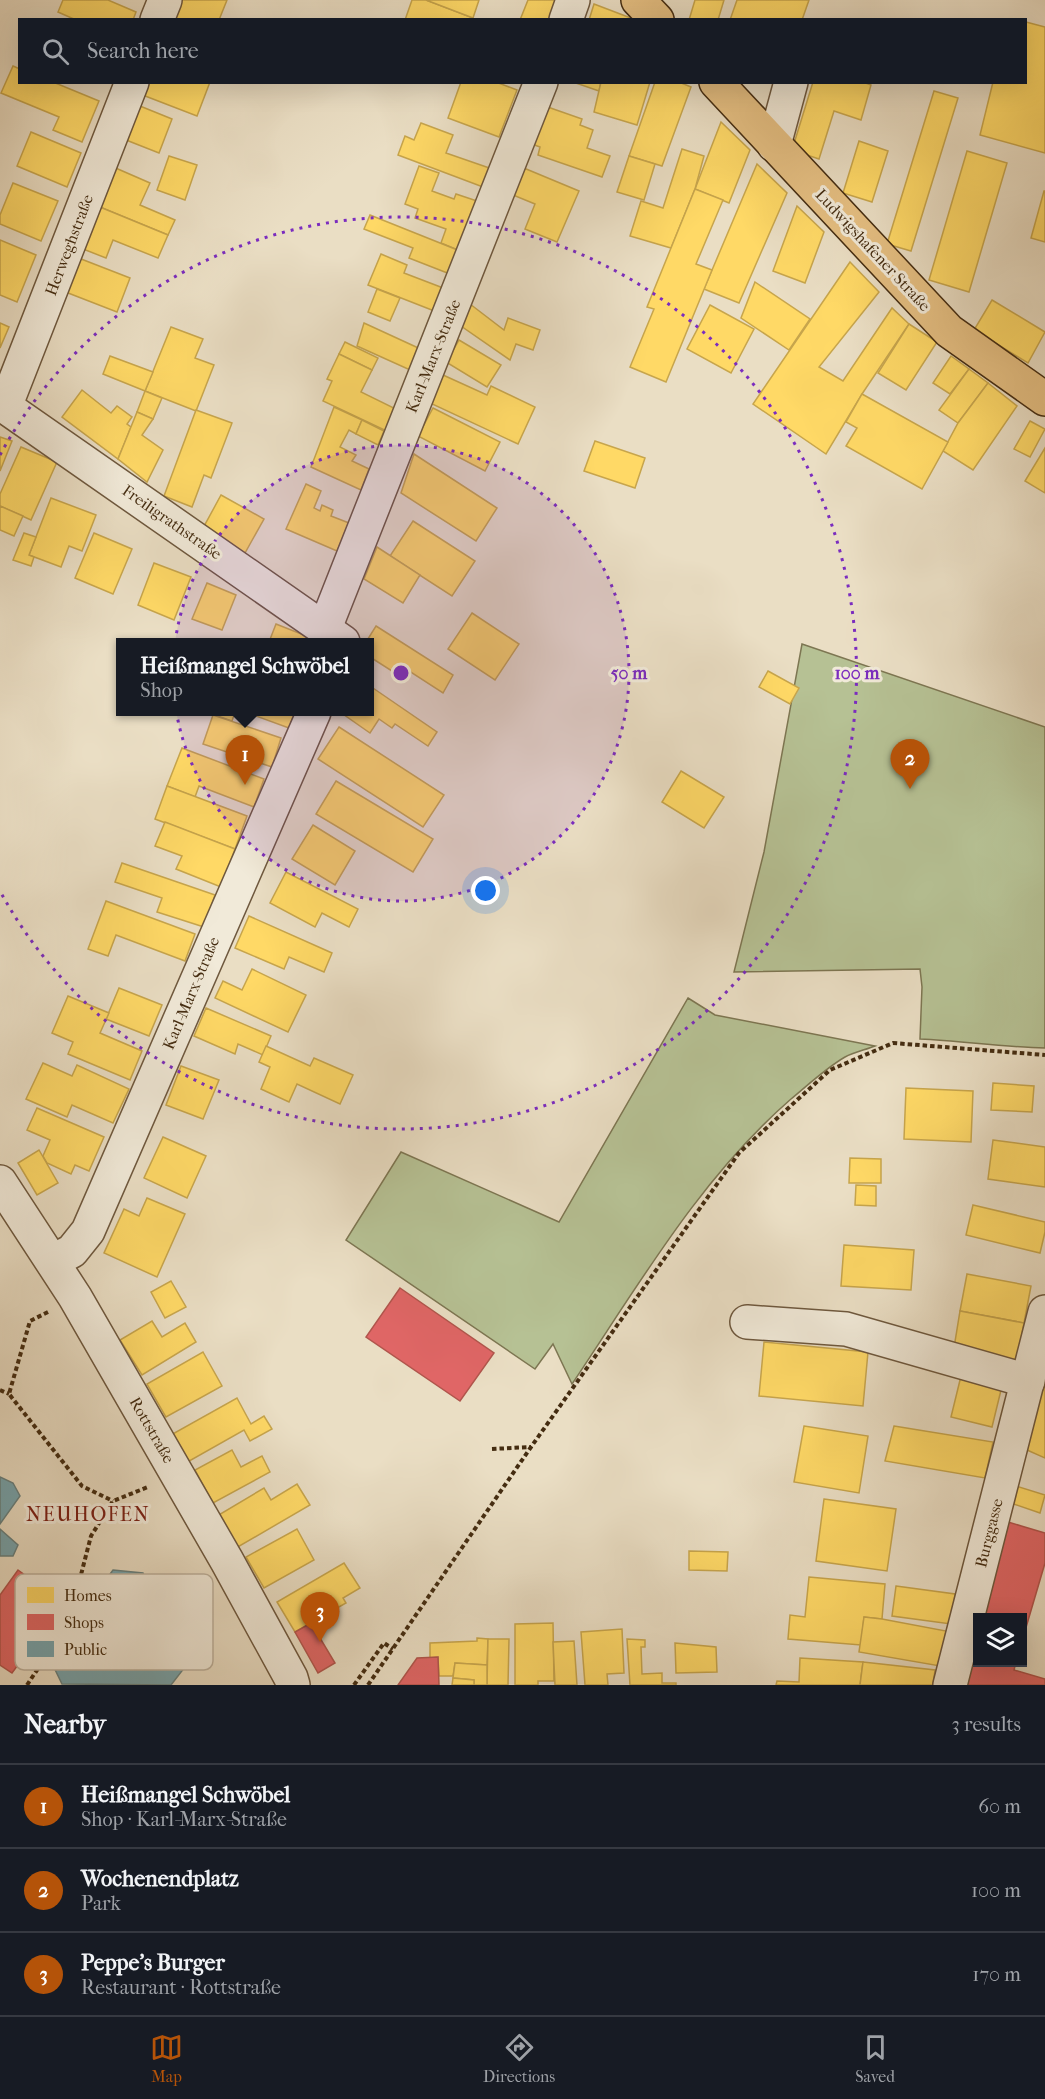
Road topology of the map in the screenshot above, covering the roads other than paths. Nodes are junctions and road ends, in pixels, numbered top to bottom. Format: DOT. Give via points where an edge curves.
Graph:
graph roads {
  1 [pos="165,0"];
  2 [pos="573,0"];
  3 [pos="638,0"];
  4 [pos="158,18"];
  5 [pos="567,18"];
  6 [pos="655,18"];
  7 [pos="131,84"];
  8 [pos="540,84"];
  9 [pos="718,84"];
  10 [pos="790,84"];
  11 [pos="774,145"];
  12 [pos="1045,399"];
  13 [pos="2,405"];
  14 [pos="337,637"];
  15 [pos="312,716"];
  16 [pos="0,1182"];
  17 [pos="53,1261"];
  18 [pos="1045,1312"];
  19 [pos="747,1322"];
  20 [pos="1028,1381"];
  21 [pos="293,1685"];
  22 [pos="950,1685"];
  1 -- 4 [label="street"];
  2 -- 5 [label="street"];
  3 -- 6 [label="main road"];
  7 -- 13 [label="street, Herweghstraße"];
  8 -- 14 [label="street, Karl-Marx-Straße"];
  9 -- 11 [label="main road, Ludwigshafener Straße"];
  10 -- 11 [label="street"];
  11 -- 12 [label="main road, Ludwigshafener Straße" via="949,331"];
  13 -- 14 [label="street, Freiligrathstraße"];
  15 -- 17 [label="street, Karl-Marx-Straße" via="88,1232 72,1251"];
  16 -- 17 [label="street, Rottstraße"];
  17 -- 21 [label="street, Rottstraße"];
  18 -- 20 [label="street, Burggasse"];
  19 -- 20 [label="street" via="846,1329"];
  20 -- 22 [label="street, Burggasse"];
}
